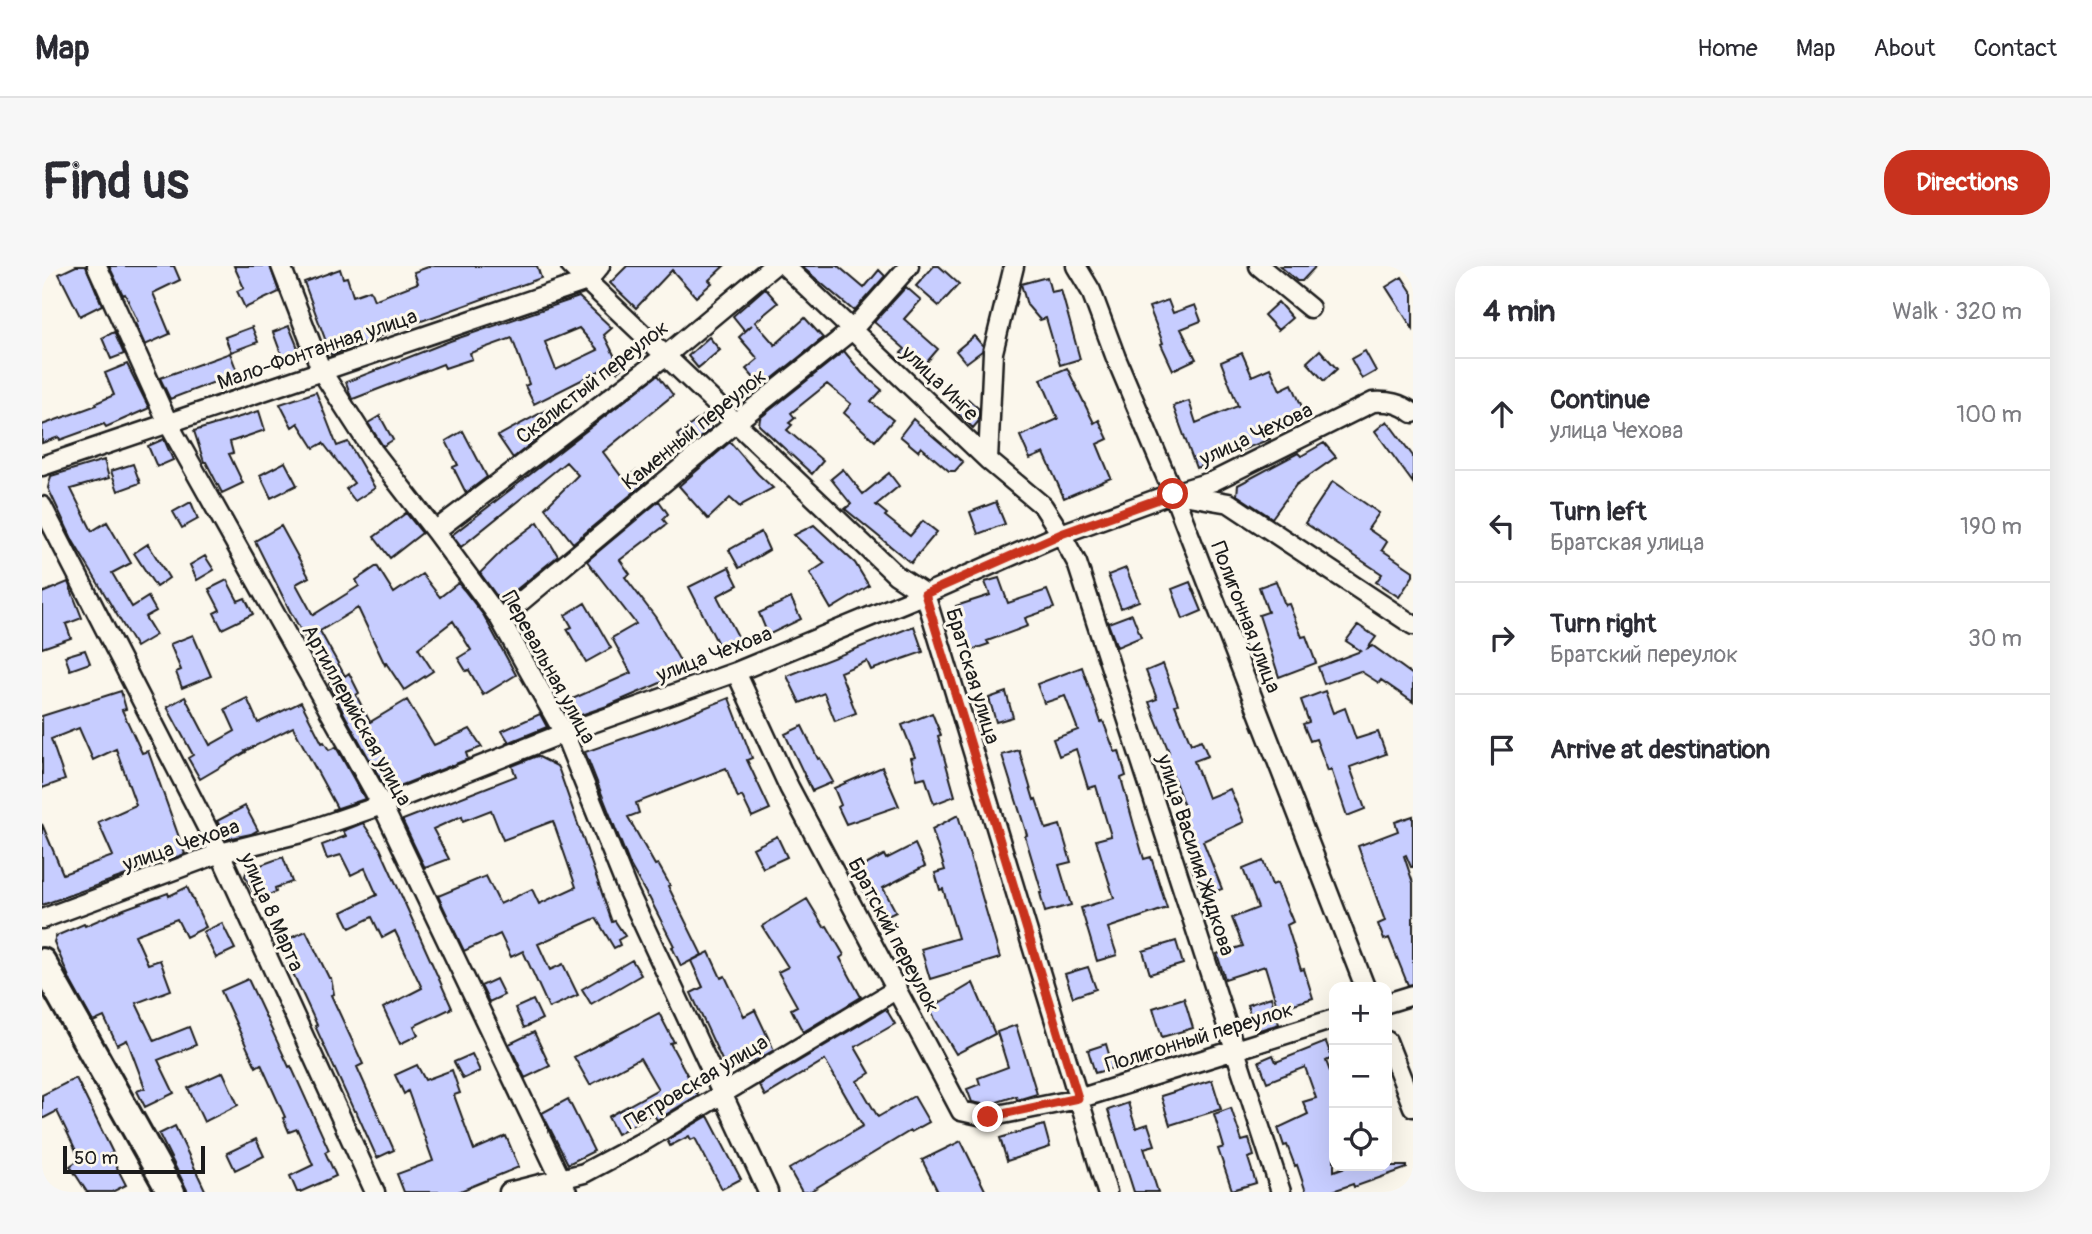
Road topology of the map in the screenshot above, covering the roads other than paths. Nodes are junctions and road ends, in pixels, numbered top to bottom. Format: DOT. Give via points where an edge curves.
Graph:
graph roads {
  1 [pos="97,266"];
  2 [pos="281,266"];
  3 [pos="571,266"];
  4 [pos="600,266"];
  5 [pos="773,266"];
  6 [pos="785,266"];
  7 [pos="909,266"];
  8 [pos="1014,266"];
  9 [pos="1076,266"];
  10 [pos="1259,266"];
  11 [pos="587,281"];
  12 [pos="1310,308"];
  13 [pos="852,330"];
  14 [pos="665,356"];
  15 [pos="322,372"];
  16 [pos="1413,414"];
  17 [pos="735,423"];
  18 [pos="168,424"];
  19 [pos="988,460"];
  20 [pos="42,466"];
  21 [pos="1173,494"];
  22 [pos="42,506"];
  23 [pos="435,531"];
  24 [pos="1061,534"];
  25 [pos="925,594"];
  26 [pos="500,619"];
  27 [pos="1413,625"];
  28 [pos="736,672"];
  29 [pos="564,733"];
  30 [pos="382,805"];
  31 [pos="220,853"];
  32 [pos="42,919"];
  33 [pos="42,962"];
  34 [pos="1364,982"];
  35 [pos="897,989"];
  36 [pos="1413,995"];
  37 [pos="1392,1001"];
  38 [pos="1329,1021"];
  39 [pos="1389,1045"];
  40 [pos="1237,1050"];
  41 [pos="722,1093"];
  42 [pos="1078,1098"];
  43 [pos="1413,1107"];
  44 [pos="563,1185"];
  45 [pos="171,1192"];
  46 [pos="375,1192"];
  47 [pos="509,1192"];
  48 [pos="768,1192"];
  49 [pos="1107,1192"];
  50 [pos="1281,1192"];
  1 -- 18 [label="street, Артиллерийская улица"];
  2 -- 15 [label="street, Перевальная улица"];
  3 -- 11 [label="street, Братская улица"];
  4 -- 11 [label="street"];
  5 -- 14 [label="street, Скалистый переулок"];
  6 -- 13 [label="street, улица Инге"];
  7 -- 13 [label="street, Каменный переулок"];
  8 -- 19 [label="street" via="993,352"];
  9 -- 21 [label="street, Полигонная улица" via="1091,291"];
  10 -- 12 [label="street"];
  11 -- 14 [label="street, Братская улица"];
  11 -- 15 [label="street, Мало-Фонтанная улица"];
  13 -- 17 [label="street, Каменный переулок"];
  13 -- 19 [label="street, улица Инге"];
  14 -- 17 [label="street, Братская улица"];
  14 -- 23 [label="street, Скалистый переулок"];
  15 -- 18 [label="street, Мало-Фонтанная улица"];
  15 -- 23 [label="street, Перевальная улица" via="373,452"];
  16 -- 21 [label="street, улица Чехова" via="1389,401 1373,402 1214,481"];
  17 -- 25 [label="street, Братская улица" via="896,575"];
  17 -- 26 [label="street, Каменный переулок"];
  18 -- 20 [label="street, Мало-Фонтанная улица"];
  18 -- 30 [label="street, Артиллерийская улица"];
  19 -- 24 [label="street, улица Инге" via="1043,506"];
  21 -- 24 [label="street, улица Чехова"];
  21 -- 27 [label="street" via="1229,503"];
  21 -- 34 [label="street, Полигонная улица"];
  22 -- 31 [label="street, улица 8 Марта"];
  23 -- 26 [label="street, Перевальная улица"];
  24 -- 25 [label="street, улица Чехова"];
  24 -- 40 [label="street, улица Василия Жидкова" via="1077,563"];
  25 -- 28 [label="street, улица Чехова"];
  25 -- 42 [label="street, Братская улица"];
  26 -- 29 [label="street, Перевальная улица"];
  28 -- 29 [label="street, улица Чехова"];
  28 -- 35 [label="street, Братский переулок" via="789,787"];
  29 -- 30 [label="street, улица Чехова"];
  29 -- 41 [label="street, Перевальная улица" via="627,889"];
  30 -- 31 [label="street, улица Чехова" via="301,833"];
  30 -- 44 [label="street, Артиллерийская улица"];
  31 -- 32 [label="street, улица Чехова"];
  31 -- 46 [label="street, улица 8 Марта"];
  33 -- 45 [label="main road"];
  35 -- 41 [label="street, Петровская улица"];
  35 -- 42 [label="street, Братский переулок" via="961,1111 988,1117"];
  36 -- 37 [label="street"];
  38 -- 40 [label="street, Полигонный переулок"];
  39 -- 43 [label="street"];
  40 -- 42 [label="street, Полигонный переулок"];
  40 -- 50 [label="street, улица Василия Жидкова"];
  41 -- 44 [label="street, Петровская улица"];
  41 -- 48 [label="street, Перевальная улица"];
  42 -- 49 [label="street, Братская улица"];
  44 -- 47 [label="street, Петровская улица"];
}
